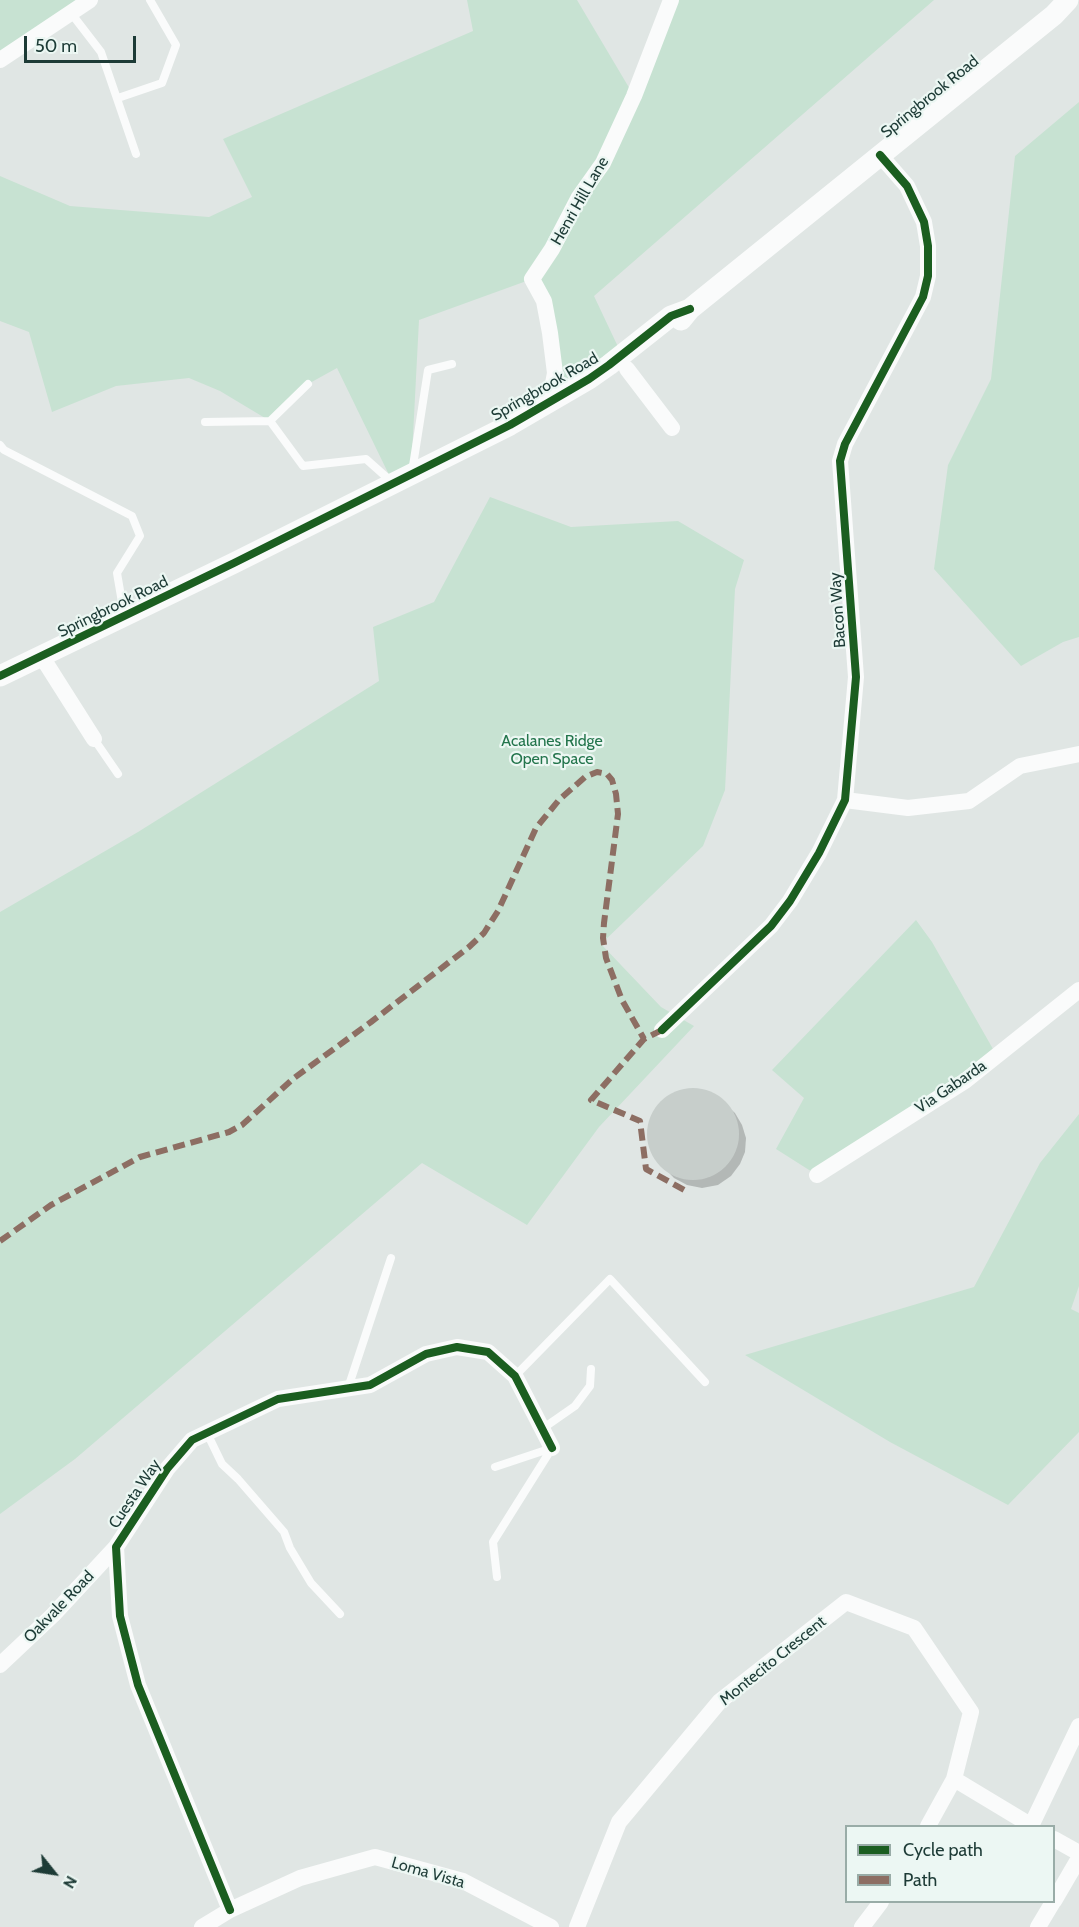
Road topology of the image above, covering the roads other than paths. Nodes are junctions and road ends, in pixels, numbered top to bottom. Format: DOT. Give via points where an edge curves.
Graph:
graph roads {
  1 [pos="90,0"];
  2 [pos="150,0"];
  3 [pos="671,0"];
  4 [pos="1068,0"];
  5 [pos="71,13"];
  6 [pos="0,60"];
  7 [pos="118,98"];
  8 [pos="136,154"];
  9 [pos="880,154"];
  10 [pos="690,309"];
  11 [pos="452,364"];
  12 [pos="627,369"];
  13 [pos="308,384"];
  14 [pos="572,390"];
  15 [pos="549,404"];
  16 [pos="270,421"];
  17 [pos="205,422"];
  18 [pos="672,428"];
  19 [pos="0,445"];
  20 [pos="402,478"];
  21 [pos="124,617"];
  22 [pos="42,657"];
  23 [pos="0,676"];
  24 [pos="94,739"];
  25 [pos="1079,754"];
  26 [pos="118,774"];
  27 [pos="845,800"];
  28 [pos="1079,990"];
  29 [pos="662,1030"];
  30 [pos="817,1174"];
  31 [pos="392,1258"];
  32 [pos="591,1369"];
  33 [pos="515,1376"];
  34 [pos="705,1382"];
  35 [pos="348,1388"];
  36 [pos="542,1429"];
  37 [pos="207,1433"];
  38 [pos="552,1448"];
  39 [pos="495,1467"];
  40 [pos="116,1547"];
  41 [pos="497,1577"];
  42 [pos="340,1614"];
  43 [pos="0,1665"];
  44 [pos="1079,1726"];
  45 [pos="954,1779"];
  46 [pos="929,1825"];
  47 [pos="1030,1825"];
  48 [pos="1032,1825"];
  49 [pos="1055,1840"];
  50 [pos="1079,1853"];
  51 [pos="1079,1858"];
  52 [pos="1055,1898"];
  53 [pos="880,1903"];
  54 [pos="1052,1903"];
  55 [pos="230,1910"];
  56 [pos="202,1927"];
  57 [pos="551,1927"];
  58 [pos="577,1927"];
  59 [pos="862,1927"];
  60 [pos="1038,1927"];
  1 -- 5 [label="street"];
  2 -- 7 [label="lane" via="176,45 162,83"];
  3 -- 15 [label="street, Henri Hill Lane" via="603,163 579,196 532,279 544,301 550,333 555,373"];
  4 -- 9 [label="street, Springbrook Road"];
  5 -- 6 [label="street"];
  5 -- 7 [label="lane" via="101,52"];
  7 -- 8 [label="lane"];
  9 -- 10 [label="street, Springbrook Road"];
  9 -- 27 [label="street, Bacon Way" via="907,186 924,222 928,276 923,297 845,444 840,461 856,677"];
  10 -- 12 [label="street, Springbrook Road"];
  10 -- 14 [label="street, Springbrook Road" via="671,316"];
  11 -- 20 [label="lane" via="428,370"];
  12 -- 14 [label="street, Springbrook Road" via="599,383"];
  12 -- 18 [label="street"];
  13 -- 16 [label="lane"];
  14 -- 15 [label="street, Springbrook Road"];
  15 -- 20 [label="street, Springbrook Road"];
  16 -- 17 [label="lane"];
  16 -- 20 [label="lane" via="303,466 366,459"];
  19 -- 21 [label="lane" via="132,516 140,536 117,573"];
  20 -- 21 [label="street, Springbrook Road"];
  21 -- 22 [label="street, Springbrook Road"];
  22 -- 23 [label="street, Springbrook Road"];
  22 -- 24 [label="street"];
  24 -- 26 [label="lane"];
  25 -- 27 [label="street" via="1020,766 969,801 908,808"];
  27 -- 29 [label="street, Bacon Way" via="819,853 771,926"];
  28 -- 30 [label="street, Via Gabarda" via="965,1081"];
  31 -- 35 [label="lane"];
  32 -- 36 [label="lane" via="590,1386 575,1406"];
  33 -- 34 [label="lane" via="610,1279"];
  33 -- 35 [label="street, Cuesta Way" via="488,1352 457,1347 426,1354 370,1385"];
  33 -- 36 [label="street, Cuesta Way"];
  35 -- 37 [label="street, Cuesta Way" via="278,1399"];
  36 -- 38 [label="street, Cuesta Way"];
  37 -- 40 [label="street, Cuesta Way" via="192,1440 167,1469"];
  37 -- 42 [label="lane" via="222,1464 284,1532 311,1583"];
  38 -- 39 [label="lane"];
  38 -- 41 [label="lane" via="493,1542"];
  40 -- 43 [label="street, Oakvale Road"];
  40 -- 55 [label="street, Cuesta Way" via="120,1616 138,1685"];
  44 -- 48 [label="street"];
  45 -- 46 [label="street"];
  45 -- 47 [label="street"];
  45 -- 58 [label="street, Montecito Crescent" via="971,1712 914,1628 846,1602 720,1701 626,1813"];
  49 -- 50 [label="street"];
  51 -- 52 [label="street"];
  53 -- 59 [label="street"];
  54 -- 60 [label="street"];
  55 -- 56 [label="street, Loma Vista"];
  55 -- 57 [label="street, Loma Vista" via="300,1878 375,1857 463,1881"];
}
